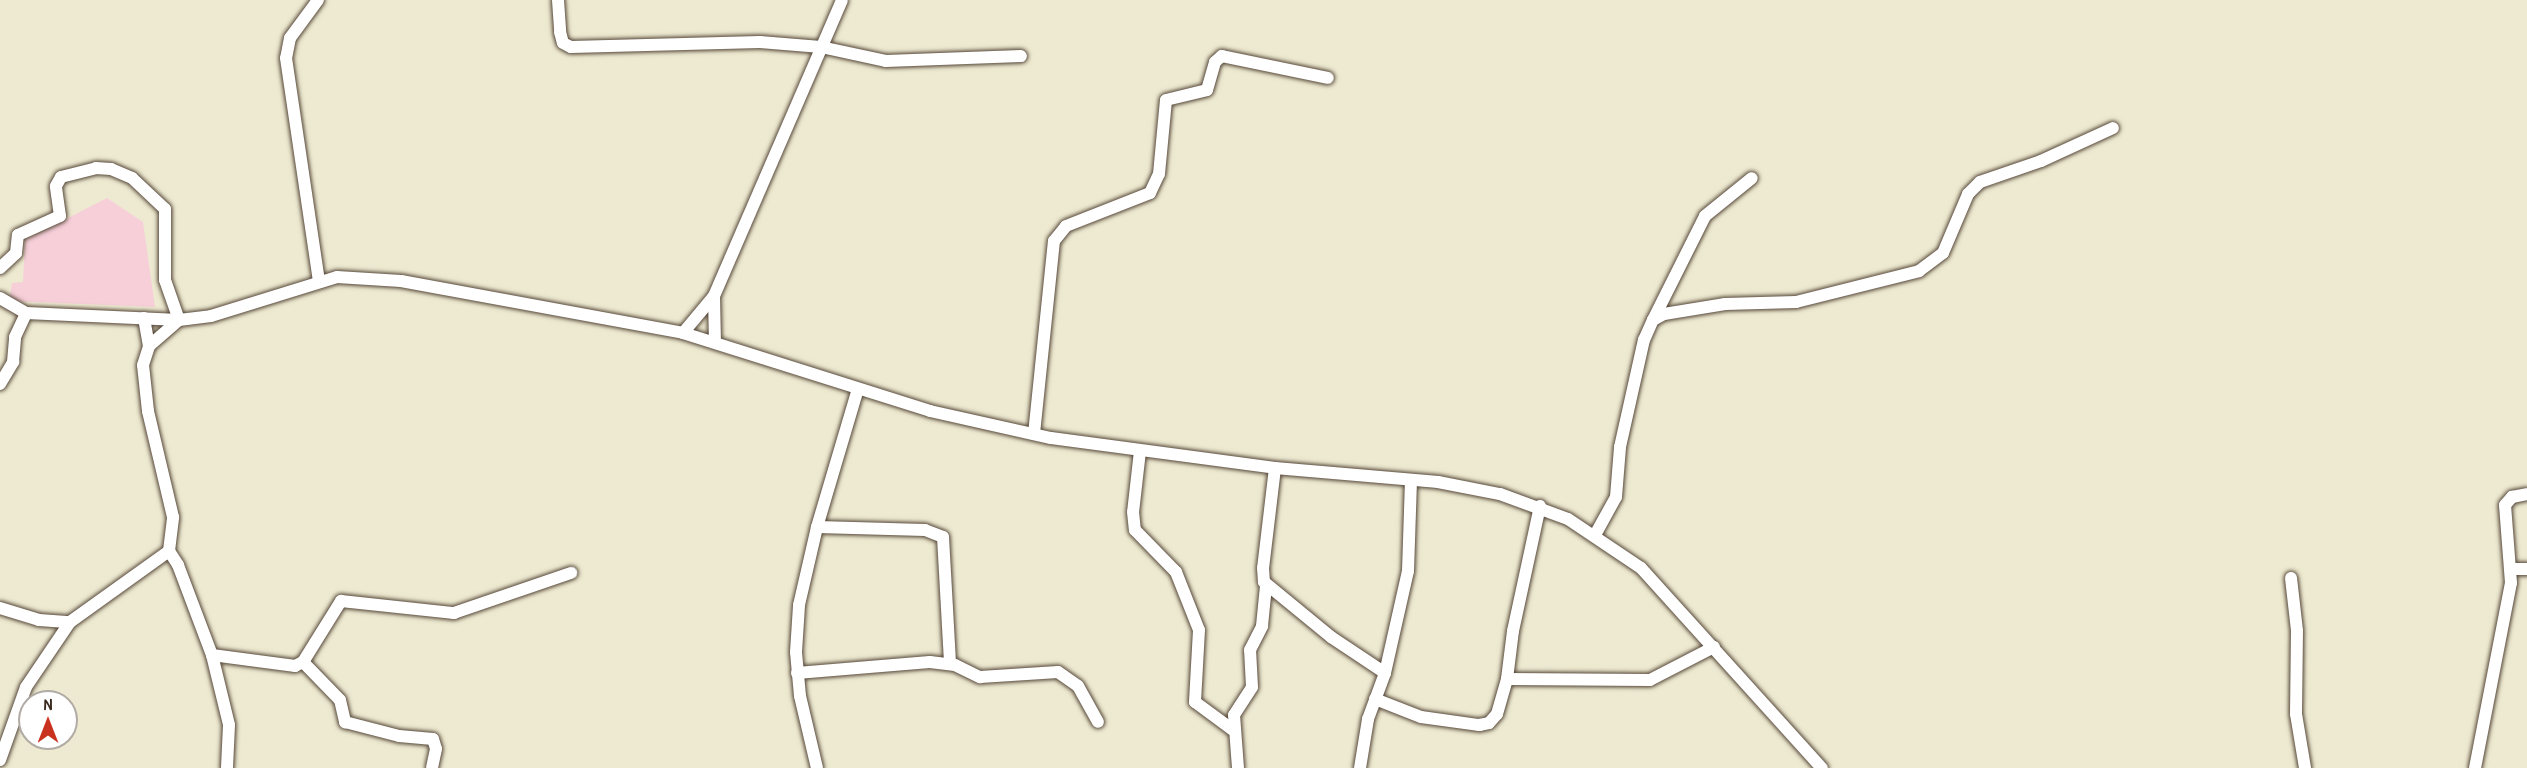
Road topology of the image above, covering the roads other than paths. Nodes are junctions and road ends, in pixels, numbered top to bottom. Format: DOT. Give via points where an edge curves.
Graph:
graph roads {
  1 [pos="318,0"];
  2 [pos="558,0"];
  3 [pos="842,0"];
  4 [pos="820,47"];
  5 [pos="1021,56"];
  6 [pos="1329,78"];
  7 [pos="2113,128"];
  8 [pos="1752,178"];
  9 [pos="0,268"];
  10 [pos="319,282"];
  11 [pos="714,296"];
  12 [pos="0,298"];
  13 [pos="26,313"];
  14 [pos="144,318"];
  15 [pos="179,320"];
  16 [pos="1653,320"];
  17 [pos="683,333"];
  18 [pos="716,342"];
  19 [pos="149,345"];
  20 [pos="0,384"];
  21 [pos="858,389"];
  22 [pos="1034,434"];
  23 [pos="1140,451"];
  24 [pos="1275,468"];
  25 [pos="1411,480"];
  26 [pos="2527,495"];
  27 [pos="1540,506"];
  28 [pos="817,527"];
  29 [pos="1595,535"];
  30 [pos="169,551"];
  31 [pos="2512,569"];
  32 [pos="2527,569"];
  33 [pos="571,573"];
  34 [pos="2291,578"];
  35 [pos="1266,586"];
  36 [pos="0,608"];
  37 [pos="70,622"];
  38 [pos="1714,647"];
  39 [pos="212,655"];
  40 [pos="303,662"];
  41 [pos="950,664"];
  42 [pos="797,672"];
  43 [pos="1384,673"];
  44 [pos="1507,679"];
  45 [pos="1375,699"];
  46 [pos="1098,722"];
  47 [pos="1233,730"];
  48 [pos="0,760"];
  49 [pos="227,768"];
  50 [pos="432,768"];
  51 [pos="818,768"];
  52 [pos="1238,768"];
  53 [pos="1360,768"];
  54 [pos="1822,768"];
  55 [pos="2305,768"];
  56 [pos="2475,768"];
  1 -- 10 [label="street" via="290,38 286,58"];
  2 -- 4 [label="street" via="563,43 571,47 760,42"];
  3 -- 4 [label="street"];
  4 -- 5 [label="street" via="886,61"];
  4 -- 11 [label="street"];
  6 -- 22 [label="street" via="1222,56 1215,62 1207,90 1166,100 1159,174 1150,193 1066,226 1054,241"];
  7 -- 16 [label="street" via="2041,161 1980,182 1968,194 1943,253 1919,271 1796,302 1725,304 1664,314"];
  8 -- 16 [label="street" via="1705,216"];
  9 -- 15 [label="street" via="16,253 18,235 60,216 56,186 61,177 96,168 111,170 132,178 165,209 165,280"];
  10 -- 15 [label="street" via="212,316"];
  10 -- 17 [label="street" via="352,276 401,281"];
  11 -- 17 [label="street"];
  11 -- 18 [label="street"];
  12 -- 13 [label="street"];
  13 -- 14 [label="street"];
  13 -- 20 [label="street" via="15,337 13,362"];
  14 -- 15 [label="street"];
  14 -- 19 [label="street"];
  15 -- 19 [label="street"];
  16 -- 29 [label="street" via="1644,340 1620,447 1616,497"];
  17 -- 18 [label="street"];
  18 -- 21 [label="street"];
  19 -- 30 [label="street" via="143,377 173,517"];
  21 -- 22 [label="street" via="941,414"];
  21 -- 28 [label="street"];
  22 -- 23 [label="street"];
  23 -- 24 [label="street"];
  23 -- 47 [label="street" via="1133,512 1135,530 1176,572 1199,630 1195,702"];
  24 -- 25 [label="street"];
  24 -- 35 [label="street" via="1263,568"];
  25 -- 27 [label="street" via="1470,487"];
  25 -- 43 [label="street" via="1409,564"];
  26 -- 31 [label="street" via="2512,497 2505,505"];
  27 -- 29 [label="street"];
  27 -- 44 [label="street" via="1515,620"];
  28 -- 41 [label="street" via="925,530 943,537"];
  28 -- 42 [label="street" via="799,605"];
  29 -- 38 [label="street" via="1653,578"];
  30 -- 37 [label="street"];
  30 -- 39 [label="street" via="178,564"];
  31 -- 32 [label="street"];
  31 -- 56 [label="street" via="2507,618"];
  33 -- 40 [label="street" via="454,613 341,602"];
  34 -- 55 [label="street" via="2297,631 2296,714"];
  35 -- 43 [label="street"];
  35 -- 47 [label="street" via="1262,626 1250,650 1253,682 1237,708"];
  36 -- 37 [label="street" via="39,620"];
  37 -- 48 [label="street" via="26,687"];
  38 -- 44 [label="street" via="1650,680"];
  38 -- 54 [label="street"];
  39 -- 40 [label="street" via="269,665 294,666"];
  39 -- 49 [label="street" via="229,725"];
  40 -- 50 [label="street" via="340,700 345,722 399,736 433,739 436,749"];
  41 -- 42 [label="street" via="900,663"];
  41 -- 46 [label="street" via="980,678 1062,672 1078,686"];
  42 -- 51 [label="street" via="803,718"];
  43 -- 45 [label="street"];
  44 -- 45 [label="street" via="1497,714 1489,723 1479,725 1420,717"];
  45 -- 53 [label="street"];
  47 -- 52 [label="street"];
}
